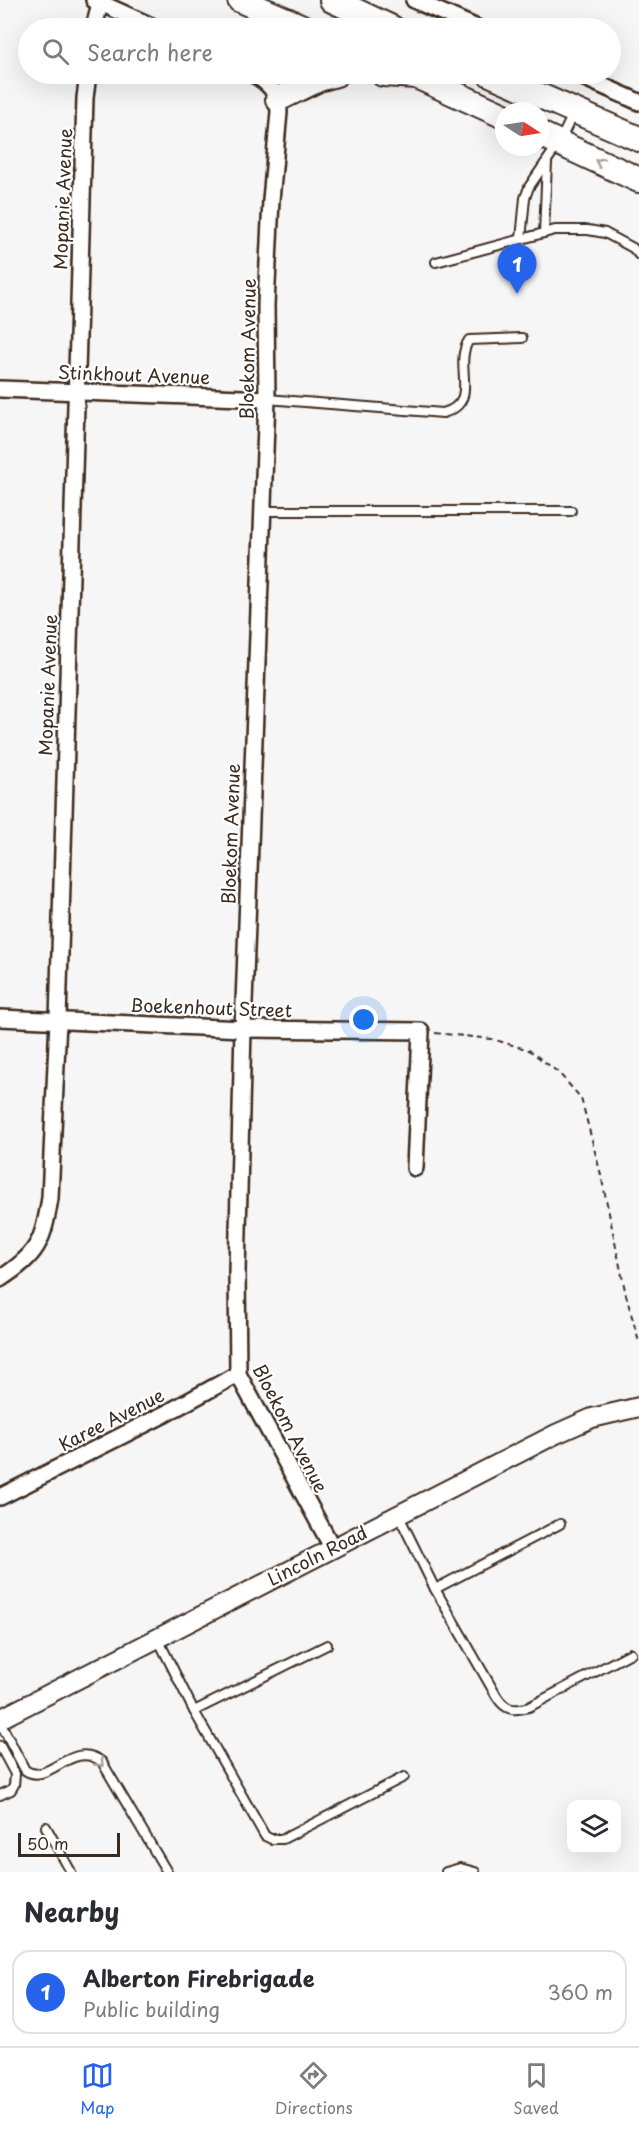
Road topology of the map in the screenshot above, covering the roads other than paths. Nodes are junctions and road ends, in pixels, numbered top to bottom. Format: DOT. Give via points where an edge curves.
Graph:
graph roads {
  1 [pos="332,0"];
  2 [pos="414,0"];
  3 [pos="97,1"];
  4 [pos="246,1"];
  5 [pos="95,18"];
  6 [pos="134,18"];
  7 [pos="283,18"];
  8 [pos="371,18"];
  9 [pos="454,18"];
  10 [pos="87,84"];
  11 [pos="268,84"];
  12 [pos="309,84"];
  13 [pos="435,84"];
  14 [pos="513,84"];
  15 [pos="598,84"];
  16 [pos="278,99"];
  17 [pos="639,102"];
  18 [pos="574,111"];
  19 [pos="495,112"];
  20 [pos="639,139"];
  21 [pos="549,147"];
  22 [pos="545,156"];
  23 [pos="548,156"];
  24 [pos="639,180"];
  25 [pos="544,233"];
  26 [pos="521,239"];
  27 [pos="639,255"];
  28 [pos="436,262"];
  29 [pos="522,338"];
  30 [pos="0,389"];
  31 [pos="75,391"];
  32 [pos="267,399"];
  33 [pos="262,511"];
  34 [pos="571,512"];
  35 [pos="0,1018"];
  36 [pos="58,1020"];
  37 [pos="243,1029"];
  38 [pos="415,1168"];
  39 [pos="0,1279"];
  40 [pos="238,1374"];
  41 [pos="639,1407"];
  42 [pos="0,1497"];
  43 [pos="398,1514"];
  44 [pos="560,1524"];
  45 [pos="332,1547"];
  46 [pos="435,1588"];
  47 [pos="158,1639"];
  48 [pos="327,1645"];
  49 [pos="631,1653"];
  50 [pos="194,1712"];
  51 [pos="0,1720"];
  52 [pos="0,1746"];
  53 [pos="404,1778"];
  54 [pos="0,1795"];
  55 [pos="46,1827"];
  56 [pos="70,1872"];
  57 [pos="167,1872"];
  58 [pos="446,1872"];
  59 [pos="475,1872"];
  1 -- 8 [label="main road"];
  2 -- 9 [label="street"];
  3 -- 5 [label="street"];
  3 -- 6 [label="street"];
  4 -- 7 [label="main road"];
  10 -- 31 [label="street, Mopanie Avenue"];
  11 -- 16 [label="street"];
  12 -- 16 [label="main road"];
  13 -- 19 [label="main road"];
  14 -- 18 [label="main road"];
  15 -- 17 [label="street"];
  16 -- 32 [label="street, Bloekom Avenue" via="266,305"];
  18 -- 20 [label="main road"];
  18 -- 21 [label="lane"];
  24 -- 21 [label="main road, one-way"];
  22 -- 26 [label="lane" via="525,198"];
  23 -- 25 [label="lane"];
  25 -- 26 [label="lane"];
  25 -- 27 [label="lane" via="568,229 605,233"];
  26 -- 28 [label="lane"];
  29 -- 32 [label="lane" via="469,340 464,348 463,399 459,406 443,413"];
  30 -- 31 [label="street, Stinkhout Avenue"];
  31 -- 32 [label="street, Stinkhout Avenue"];
  31 -- 36 [label="street, Mopanie Avenue"];
  32 -- 33 [label="street, Bloekom Avenue"];
  33 -- 34 [label="lane"];
  33 -- 37 [label="street, Bloekom Avenue"];
  35 -- 36 [label="street, Boekenhout Street"];
  36 -- 37 [label="street, Boekenhout Street"];
  36 -- 39 [label="street, Mopanie Avenue" via="46,1224 32,1254"];
  37 -- 38 [label="street, Boekenhout Street" via="421,1031"];
  37 -- 40 [label="street, Bloekom Avenue"];
  40 -- 42 [label="street, Karee Avenue"];
  40 -- 45 [label="street, Bloekom Avenue"];
  41 -- 43 [label="street, Lincoln Road" via="592,1418"];
  43 -- 45 [label="street, Lincoln Road"];
  43 -- 46 [label="lane"];
  44 -- 46 [label="lane"];
  45 -- 47 [label="street, Lincoln Road"];
  46 -- 49 [label="lane" via="502,1704 512,1710 530,1707"];
  47 -- 50 [label="lane"];
  47 -- 51 [label="street, Lincoln Road"];
  48 -- 50 [label="lane"];
  50 -- 53 [label="lane" via="255,1820 271,1839 283,1839"];
  51 -- 57 [label="lane, one-way" via="29,1773 38,1774 81,1754 94,1755 102,1762"];
  52 -- 54 [label="lane" via="15,1778 11,1790"];
  55 -- 56 [label="lane"];
  58 -- 59 [label="lane" via="460,1868"];
}
